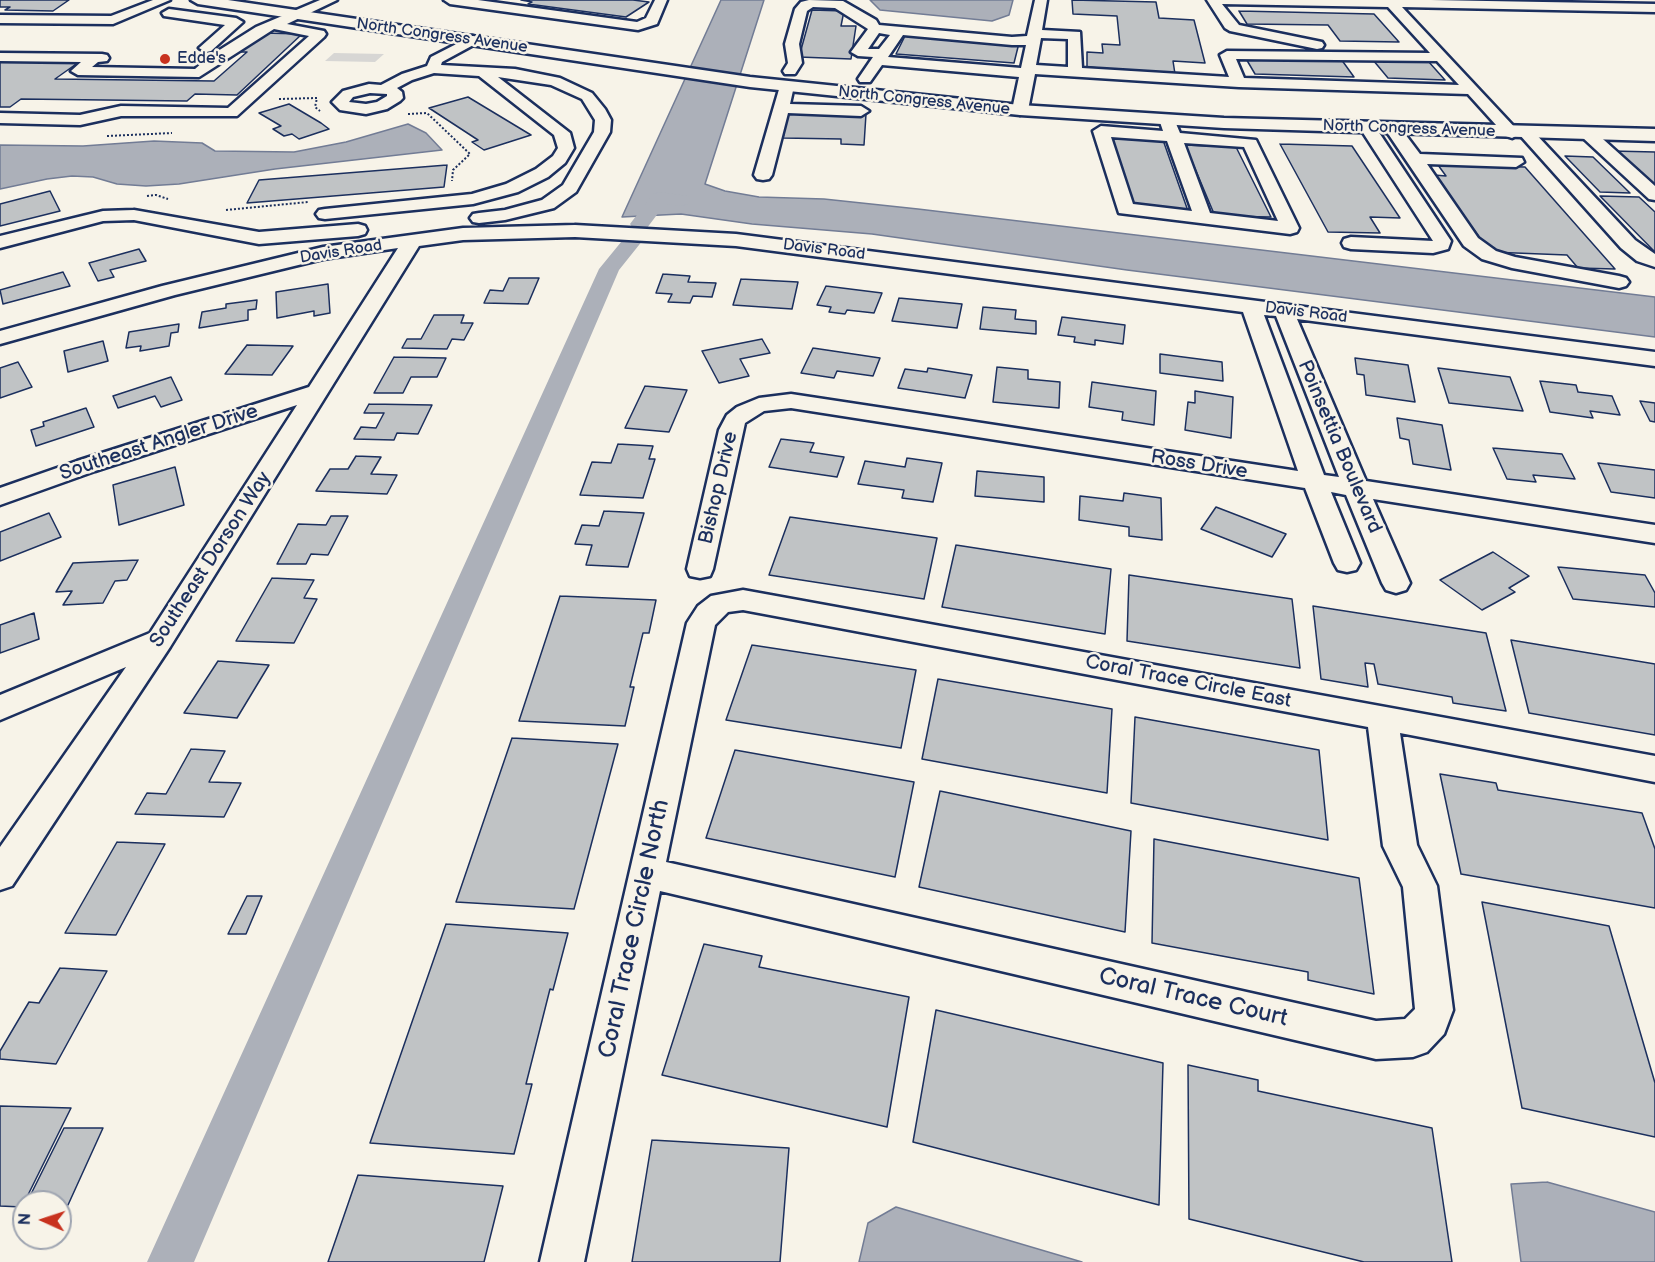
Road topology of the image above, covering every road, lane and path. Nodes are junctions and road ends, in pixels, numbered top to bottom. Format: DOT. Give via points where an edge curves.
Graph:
graph roads {
  1 [pos="177,0"];
  2 [pos="198,0"];
  3 [pos="450,0"];
  4 [pos="661,0"];
  5 [pos="1041,0"];
  6 [pos="1213,0"];
  7 [pos="1223,0"];
  8 [pos="122,1"];
  9 [pos="1271,1"];
  10 [pos="1349,1"];
  11 [pos="326,2"];
  12 [pos="1477,2"];
  13 [pos="1391,3"];
  14 [pos="1556,3"];
  15 [pos="1631,4"];
  16 [pos="297,7"];
  17 [pos="1655,8"];
  18 [pos="161,10"];
  19 [pos="0,19"];
  20 [pos="84,20"];
  21 [pos="113,20"];
  22 [pos="271,25"];
  23 [pos="875,29"];
  24 [pos="899,31"];
  25 [pos="535,34"];
  26 [pos="1034,37"];
  27 [pos="472,40"];
  28 [pos="594,43"];
  29 [pos="500,44"];
  30 [pos="1437,53"];
  31 [pos="93,54"];
  32 [pos="676,55"];
  33 [pos="0,57"];
  34 [pos="18,57"];
  35 [pos="49,57"];
  36 [pos="880,57"];
  37 [pos="1351,57"];
  38 [pos="194,59"];
  39 [pos="215,59"];
  40 [pos="434,66"];
  41 [pos="469,68"];
  42 [pos="1028,71"];
  43 [pos="1075,72"];
  44 [pos="789,79"];
  45 [pos="865,79"];
  46 [pos="1243,83"];
  47 [pos="1374,87"];
  48 [pos="384,89"];
  49 [pos="1472,90"];
  50 [pos="1255,100"];
  51 [pos="273,101"];
  52 [pos="1022,102"];
  53 [pos="781,108"];
  54 [pos="861,111"];
  55 [pos="325,115"];
  56 [pos="405,115"];
  57 [pos="1496,115"];
  58 [pos="0,118"];
  59 [pos="1655,118"];
  60 [pos="1170,128"];
  61 [pos="1368,128"];
  62 [pos="1393,129"];
  63 [pos="178,132"];
  64 [pos="1519,133"];
  65 [pos="1588,134"];
  66 [pos="104,136"];
  67 [pos="1651,138"];
  68 [pos="560,159"];
  69 [pos="1414,159"];
  70 [pos="586,160"];
  71 [pos="1516,162"];
  72 [pos="763,175"];
  73 [pos="452,188"];
  74 [pos="1655,195"];
  75 [pos="145,196"];
  76 [pos="171,200"];
  77 [pos="314,208"];
  78 [pos="225,210"];
  79 [pos="1203,218"];
  80 [pos="256,220"];
  81 [pos="230,233"];
  82 [pos="413,240"];
  83 [pos="0,242"];
  84 [pos="1351,243"];
  85 [pos="1655,261"];
  86 [pos="1619,282"];
  87 [pos="1251,306"];
  88 [pos="1284,310"];
  89 [pos="0,338"];
  90 [pos="1655,359"];
  91 [pos="318,392"];
  92 [pos="745,412"];
  93 [pos="1315,483"];
  94 [pos="1357,490"];
  95 [pos="0,497"];
  96 [pos="1655,534"];
  97 [pos="1347,563"];
  98 [pos="699,569"];
  99 [pos="1396,583"];
  100 [pos="721,603"];
  101 [pos="160,640"];
  102 [pos="0,708"];
  103 [pos="1382,718"];
  104 [pos="1655,769"];
  105 [pos="647,873"];
  106 [pos="0,875"];
  107 [pos="562,1262"];
  1 -- 18 [label="street"];
  2 -- 16 [label="main road, North Congress Avenue"];
  3 -- 4 [label="street" via="638,26 652,21"];
  5 -- 26 [label="street"];
  6 -- 30 [label="street" via="1230,25 1241,29 1317,45"];
  7 -- 9 [label="street"];
  8 -- 20 [label="street" via="130,3"];
  9 -- 10 [label="street"];
  10 -- 13 [label="street"];
  11 -- 16 [label="main road, North Congress Avenue"];
  11 -- 25 [label="main road, North Congress Avenue"];
  12 -- 13 [label="street"];
  12 -- 14 [label="street"];
  13 -- 30 [label="street"];
  14 -- 15 [label="street"];
  15 -- 17 [label="street"];
  16 -- 22 [label="street"];
  16 -- 27 [label="main road, North Congress Avenue"];
  18 -- 21 [label="street"];
  18 -- 38 [label="street" via="236,22"];
  19 -- 20 [label="street"];
  20 -- 21 [label="street"];
  20 -- 34 [label="street"];
  21 -- 35 [label="street"];
  22 -- 39 [label="street"];
  22 -- 58 [label="street" via="319,34 232,113 122,111 80,120"];
  23 -- 24 [label="street"];
  23 -- 36 [label="street" via="858,52"];
  23 -- 44 [label="street" via="838,4 806,5 801,9 792,44 795,63"];
  24 -- 26 [label="street" via="1012,41"];
  24 -- 36 [label="street"];
  25 -- 27 [label="main road"];
  25 -- 28 [label="main road, North Congress Avenue"];
  26 -- 42 [label="street"];
  26 -- 43 [label="street" via="1075,35"];
  27 -- 29 [label="main road, North Congress Avenue"];
  27 -- 40 [label="street" via="436,60"];
  29 -- 41 [label="street" via="464,54"];
  29 -- 44 [label="main road, North Congress Avenue" via="750,82"];
  30 -- 37 [label="street"];
  30 -- 49 [label="street"];
  31 -- 35 [label="street"];
  31 -- 38 [label="street"];
  31 -- 39 [label="street" via="78,71 199,73"];
  32 -- 44 [label="main road, North Congress Avenue" via="764,68"];
  33 -- 34 [label="street"];
  34 -- 35 [label="street"];
  36 -- 42 [label="street"];
  36 -- 45 [label="street"];
  37 -- 46 [label="street" via="1227,55"];
  37 -- 47 [label="street"];
  38 -- 39 [label="street"];
  40 -- 41 [label="street"];
  40 -- 48 [label="street"];
  41 -- 68 [label="street" via="562,133 566,148"];
  41 -- 70 [label="street" via="555,81 587,96 603,120 602,132"];
  42 -- 43 [label="street"];
  42 -- 52 [label="street"];
  43 -- 46 [label="street"];
  44 -- 45 [label="main road, North Congress Avenue"];
  44 -- 52 [label="main road, North Congress Avenue"];
  44 -- 53 [label="street"];
  45 -- 52 [label="main road, North Congress Avenue"];
  46 -- 47 [label="street"];
  46 -- 50 [label="street"];
  47 -- 49 [label="street"];
  49 -- 57 [label="street"];
  51 -- 55 [label="path" via="284,97 317,98 315,107"];
  52 -- 57 [label="main road, North Congress Avenue"];
  52 -- 60 [label="main road, North Congress Avenue"];
  53 -- 54 [label="street"];
  53 -- 72 [label="street"];
  56 -- 73 [label="path" via="427,113 470,154 453,170"];
  57 -- 59 [label="main road, North Congress Avenue"];
  57 -- 64 [label="street"];
  60 -- 61 [label="main road, North Congress Avenue"];
  60 -- 79 [label="street"];
  60 -- 79 [label="street" via="1101,131 1125,209"];
  60 -- 79 [label="street" via="1251,143 1290,228"];
  61 -- 62 [label="main road, North Congress Avenue"];
  61 -- 84 [label="street" via="1442,241 1433,247"];
  62 -- 64 [label="main road, North Congress Avenue"];
  62 -- 69 [label="street"];
  63 -- 66 [label="path"];
  64 -- 65 [label="main road, North Congress Avenue"];
  64 -- 85 [label="street" via="1628,244"];
  65 -- 67 [label="main road, North Congress Avenue"];
  65 -- 74 [label="street"];
  68 -- 70 [label="street"];
  68 -- 77 [label="street" via="512,188 473,199"];
  69 -- 71 [label="street"];
  69 -- 86 [label="street" via="1471,242 1489,255"];
  70 -- 81 [label="street" via="570,188 548,204 505,215 259,238"];
  75 -- 76 [label="path"];
  77 -- 78 [label="path"];
  80 -- 81 [label="street"];
  81 -- 83 [label="street" via="134,215 103,216"];
  82 -- 87 [label="street, Davis Road" via="463,234 575,231 736,240"];
  82 -- 89 [label="street, Davis Road" via="262,266"];
  82 -- 91 [label="street, Southeast Dorson Way"];
  87 -- 88 [label="street, Davis Road"];
  87 -- 93 [label="street, Poinsettia Boulevard"];
  88 -- 90 [label="street, Davis Road"];
  88 -- 94 [label="street, Poinsettia Boulevard"];
  91 -- 95 [label="street, Southeast Angler Drive"];
  91 -- 101 [label="street, Southeast Dorson Way"];
  92 -- 93 [label="street, Ross Drive" via="759,405 791,401"];
  92 -- 98 [label="street, Bishop Drive" via="731,430"];
  93 -- 94 [label="street, Ross Drive"];
  93 -- 97 [label="street, Poinsettia Boulevard"];
  94 -- 96 [label="street, Ross Drive"];
  94 -- 99 [label="street, Poinsettia Boulevard"];
  100 -- 103 [label="street, Coral Trace Circle East" via="756,601"];
  100 -- 105 [label="street, Coral Trace Circle North" via="701,623"];
  101 -- 102 [label="street"];
  101 -- 106 [label="street, Southeast Dorson Way"];
  103 -- 104 [label="street, Coral Trace Circle East"];
  103 -- 105 [label="street, Coral Trace Court" via="1400,846 1420,886 1434,1010 1431,1021 1413,1038 1376,1040"];
  105 -- 107 [label="street, Coral Trace Circle North"];
}
